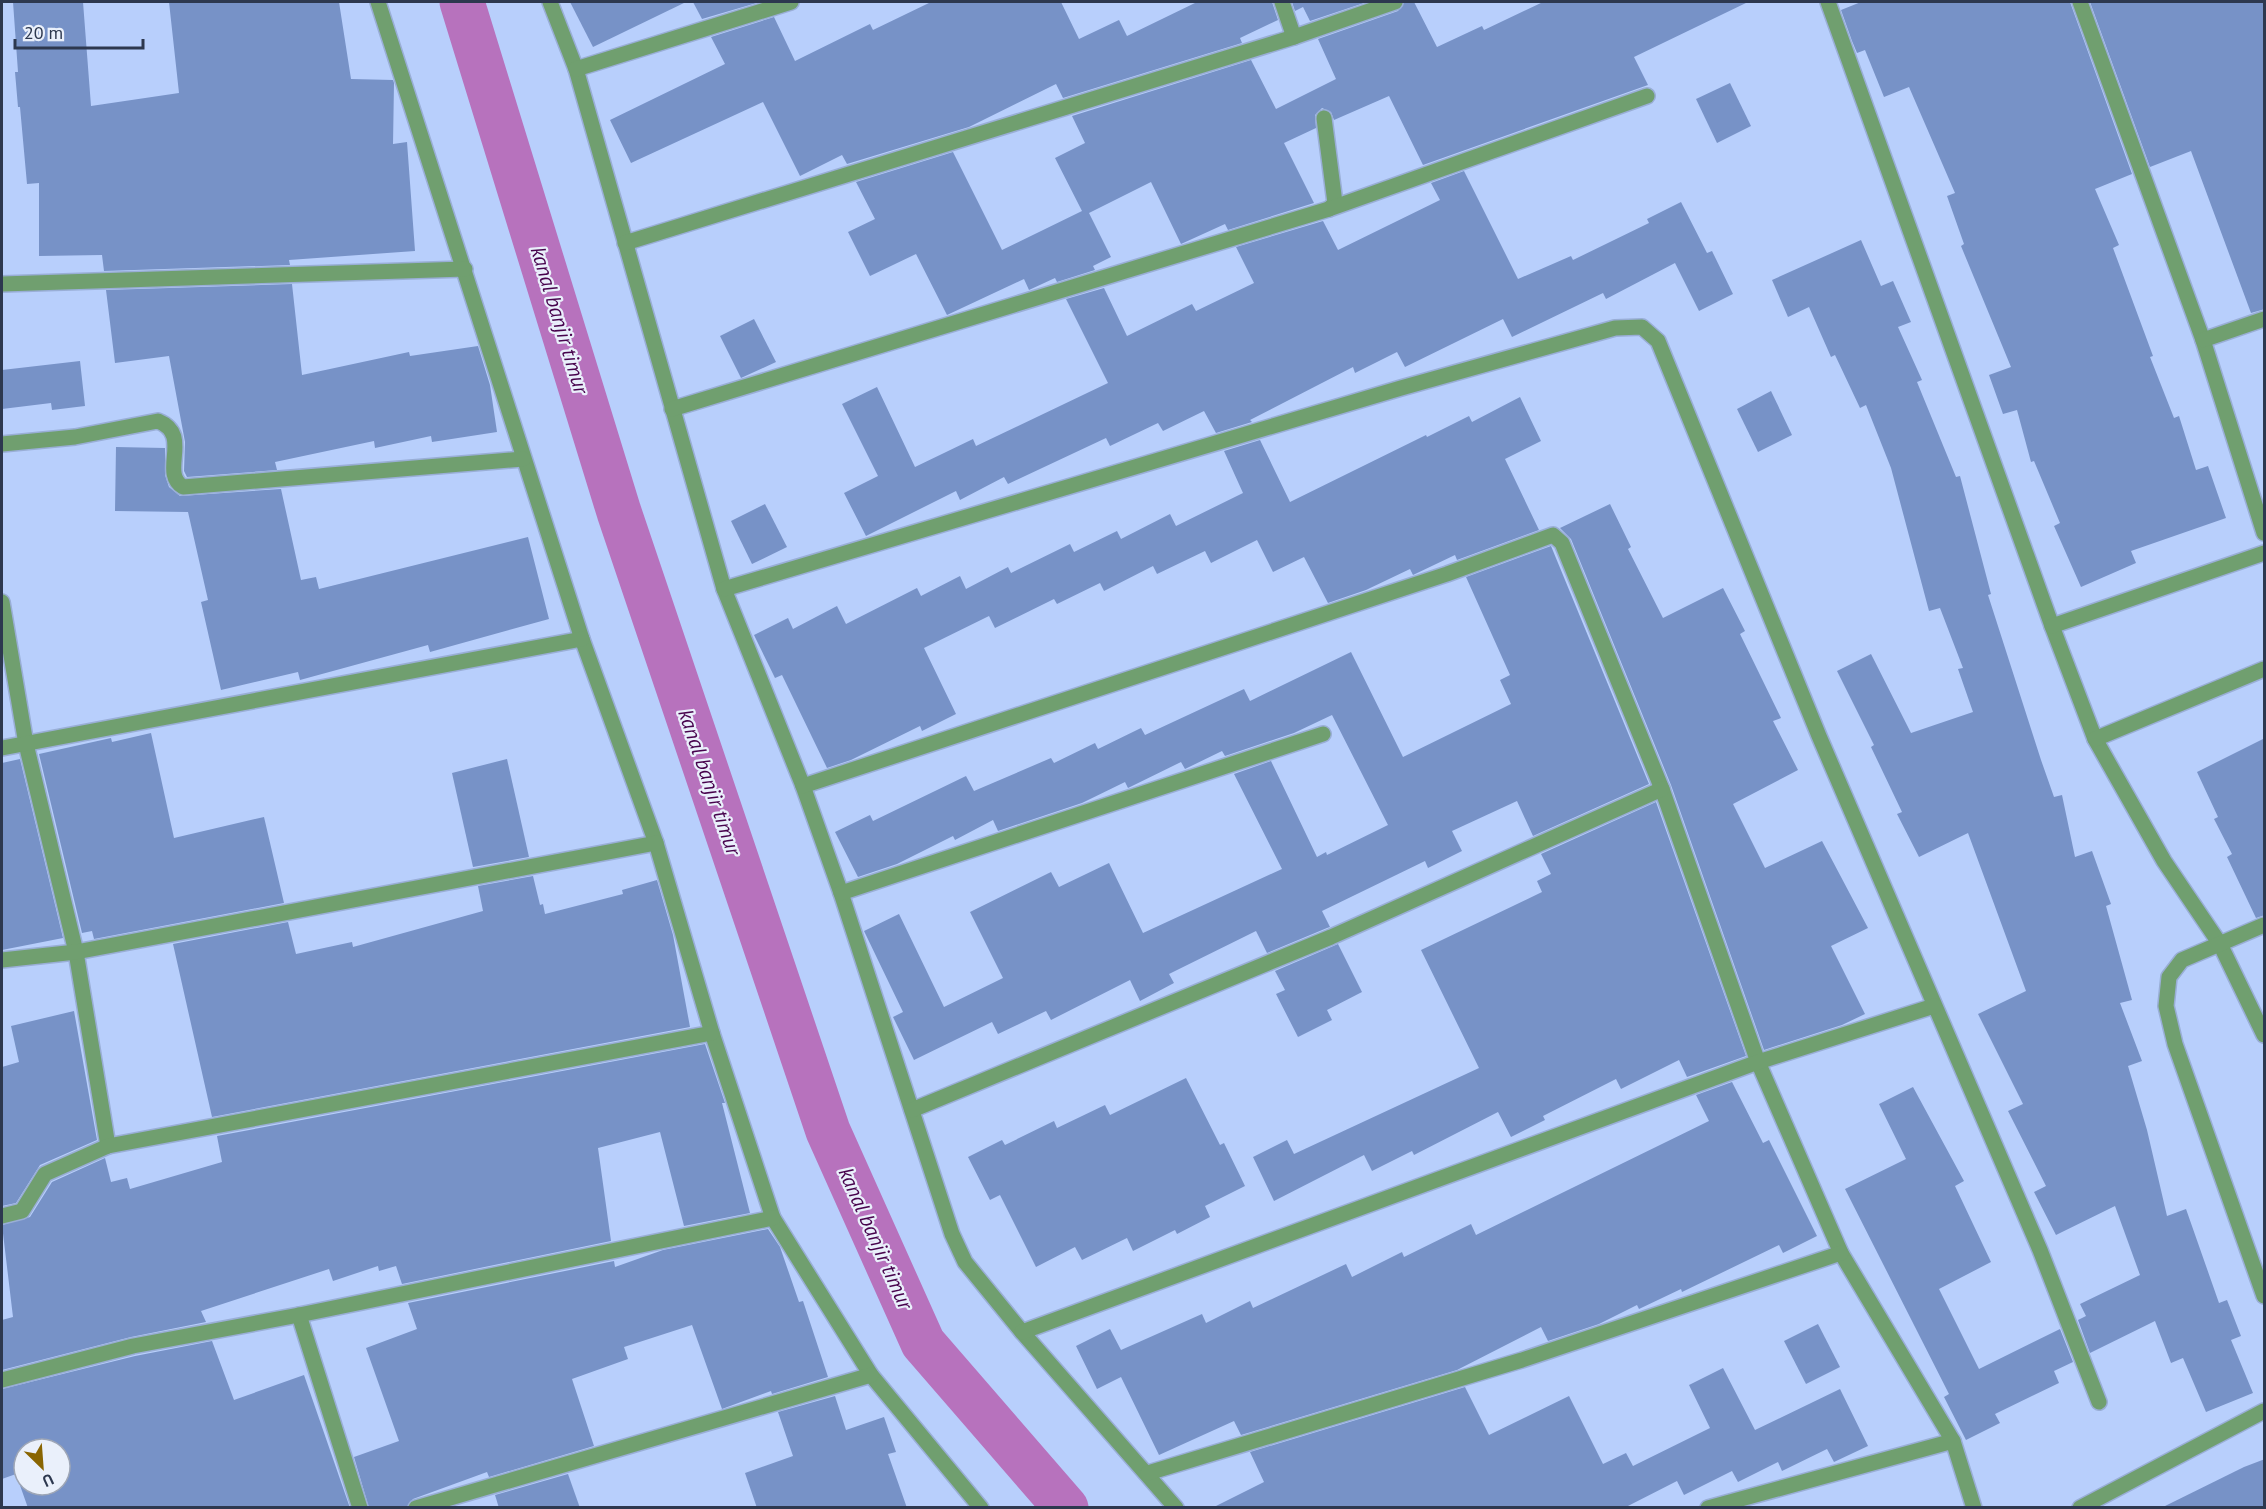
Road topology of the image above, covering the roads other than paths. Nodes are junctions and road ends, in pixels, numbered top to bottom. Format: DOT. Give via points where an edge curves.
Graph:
graph roads {
  1 [pos="378,2"];
  2 [pos="550,2"];
  3 [pos="791,2"];
  4 [pos="1282,2"];
  5 [pos="1395,2"];
  6 [pos="1828,2"];
  7 [pos="2080,2"];
  8 [pos="1294,37"];
  9 [pos="576,69"];
  10 [pos="1647,96"];
  11 [pos="1324,118"];
  12 [pos="1329,209"];
  13 [pos="625,243"];
  14 [pos="465,268"];
  15 [pos="2,284"];
  16 [pos="2265,319"];
  17 [pos="2202,340"];
  18 [pos="672,409"];
  19 [pos="2,444"];
  20 [pos="523,459"];
  21 [pos="2265,533"];
  22 [pos="2265,553"];
  23 [pos="724,589"];
  24 [pos="2,602"];
  25 [pos="2052,626"];
  26 [pos="582,639"];
  27 [pos="2265,669"];
  28 [pos="1323,734"];
  29 [pos="2095,739"];
  30 [pos="26,744"];
  31 [pos="2,748"];
  32 [pos="803,786"];
  33 [pos="1662,789"];
  34 [pos="656,843"];
  35 [pos="841,893"];
  36 [pos="2265,925"];
  37 [pos="2220,944"];
  38 [pos="76,952"];
  39 [pos="2,960"];
  40 [pos="1934,1006"];
  41 [pos="712,1033"];
  42 [pos="2265,1035"];
  43 [pos="1758,1062"];
  44 [pos="912,1110"];
  45 [pos="108,1146"];
  46 [pos="2,1216"];
  47 [pos="773,1218"];
  48 [pos="1841,1253"];
  49 [pos="2265,1296"];
  50 [pos="299,1315"];
  51 [pos="1022,1332"];
  52 [pos="871,1376"];
  53 [pos="2,1380"];
  54 [pos="2099,1402"];
  55 [pos="2265,1411"];
  56 [pos="1953,1441"];
  57 [pos="1148,1473"];
  58 [pos="360,1508"];
  59 [pos="416,1508"];
  60 [pos="981,1508"];
  61 [pos="1176,1508"];
  62 [pos="1708,1508"];
  63 [pos="1974,1508"];
  64 [pos="2080,1508"];
  1 -- 14 [label="street"];
  2 -- 9 [label="street"];
  3 -- 9 [label="street"];
  4 -- 8 [label="street"];
  5 -- 8 [label="street"];
  6 -- 25 [label="street"];
  7 -- 17 [label="street"];
  8 -- 13 [label="street"];
  9 -- 13 [label="street"];
  10 -- 12 [label="street"];
  11 -- 12 [label="street" via="1335,203"];
  12 -- 18 [label="street"];
  13 -- 18 [label="street"];
  14 -- 15 [label="street"];
  14 -- 20 [label="street"];
  16 -- 17 [label="street"];
  17 -- 21 [label="street"];
  18 -- 23 [label="street"];
  19 -- 20 [label="street" via="75,437 158,421 168,425 174,434 175,476 177,484 183,487"];
  20 -- 26 [label="street"];
  22 -- 25 [label="street"];
  23 -- 32 [label="street"];
  23 -- 40 [label="street" via="1401,388 1615,328 1642,327 1658,341"];
  24 -- 30 [label="street"];
  25 -- 29 [label="street"];
  26 -- 30 [label="street"];
  26 -- 34 [label="street"];
  27 -- 29 [label="street"];
  28 -- 35 [label="street"];
  29 -- 37 [label="street" via="2164,861"];
  30 -- 31 [label="street"];
  30 -- 38 [label="street"];
  32 -- 33 [label="street" via="1447,574 1553,535 1562,543"];
  32 -- 35 [label="street"];
  33 -- 43 [label="street"];
  33 -- 44 [label="street" via="1331,937"];
  34 -- 38 [label="street"];
  34 -- 41 [label="street"];
  35 -- 44 [label="street"];
  36 -- 37 [label="street"];
  37 -- 42 [label="street"];
  37 -- 49 [label="street" via="2182,960 2169,977 2166,1006 2175,1044"];
  38 -- 39 [label="street"];
  38 -- 45 [label="street"];
  40 -- 43 [label="street"];
  40 -- 54 [label="street" via="2040,1250"];
  41 -- 45 [label="street"];
  41 -- 47 [label="street"];
  43 -- 48 [label="street"];
  43 -- 51 [label="street"];
  44 -- 51 [label="street" via="944,1215 965,1262"];
  45 -- 46 [label="street" via="45,1174 22,1211"];
  47 -- 50 [label="street"];
  47 -- 52 [label="street"];
  48 -- 56 [label="street"];
  48 -- 57 [label="street" via="1522,1360"];
  50 -- 53 [label="street" via="133,1346"];
  50 -- 58 [label="street"];
  51 -- 57 [label="street"];
  52 -- 59 [label="street"];
  52 -- 60 [label="street"];
  55 -- 64 [label="street"];
  56 -- 62 [label="street"];
  56 -- 63 [label="street"];
  57 -- 61 [label="street"];
}
